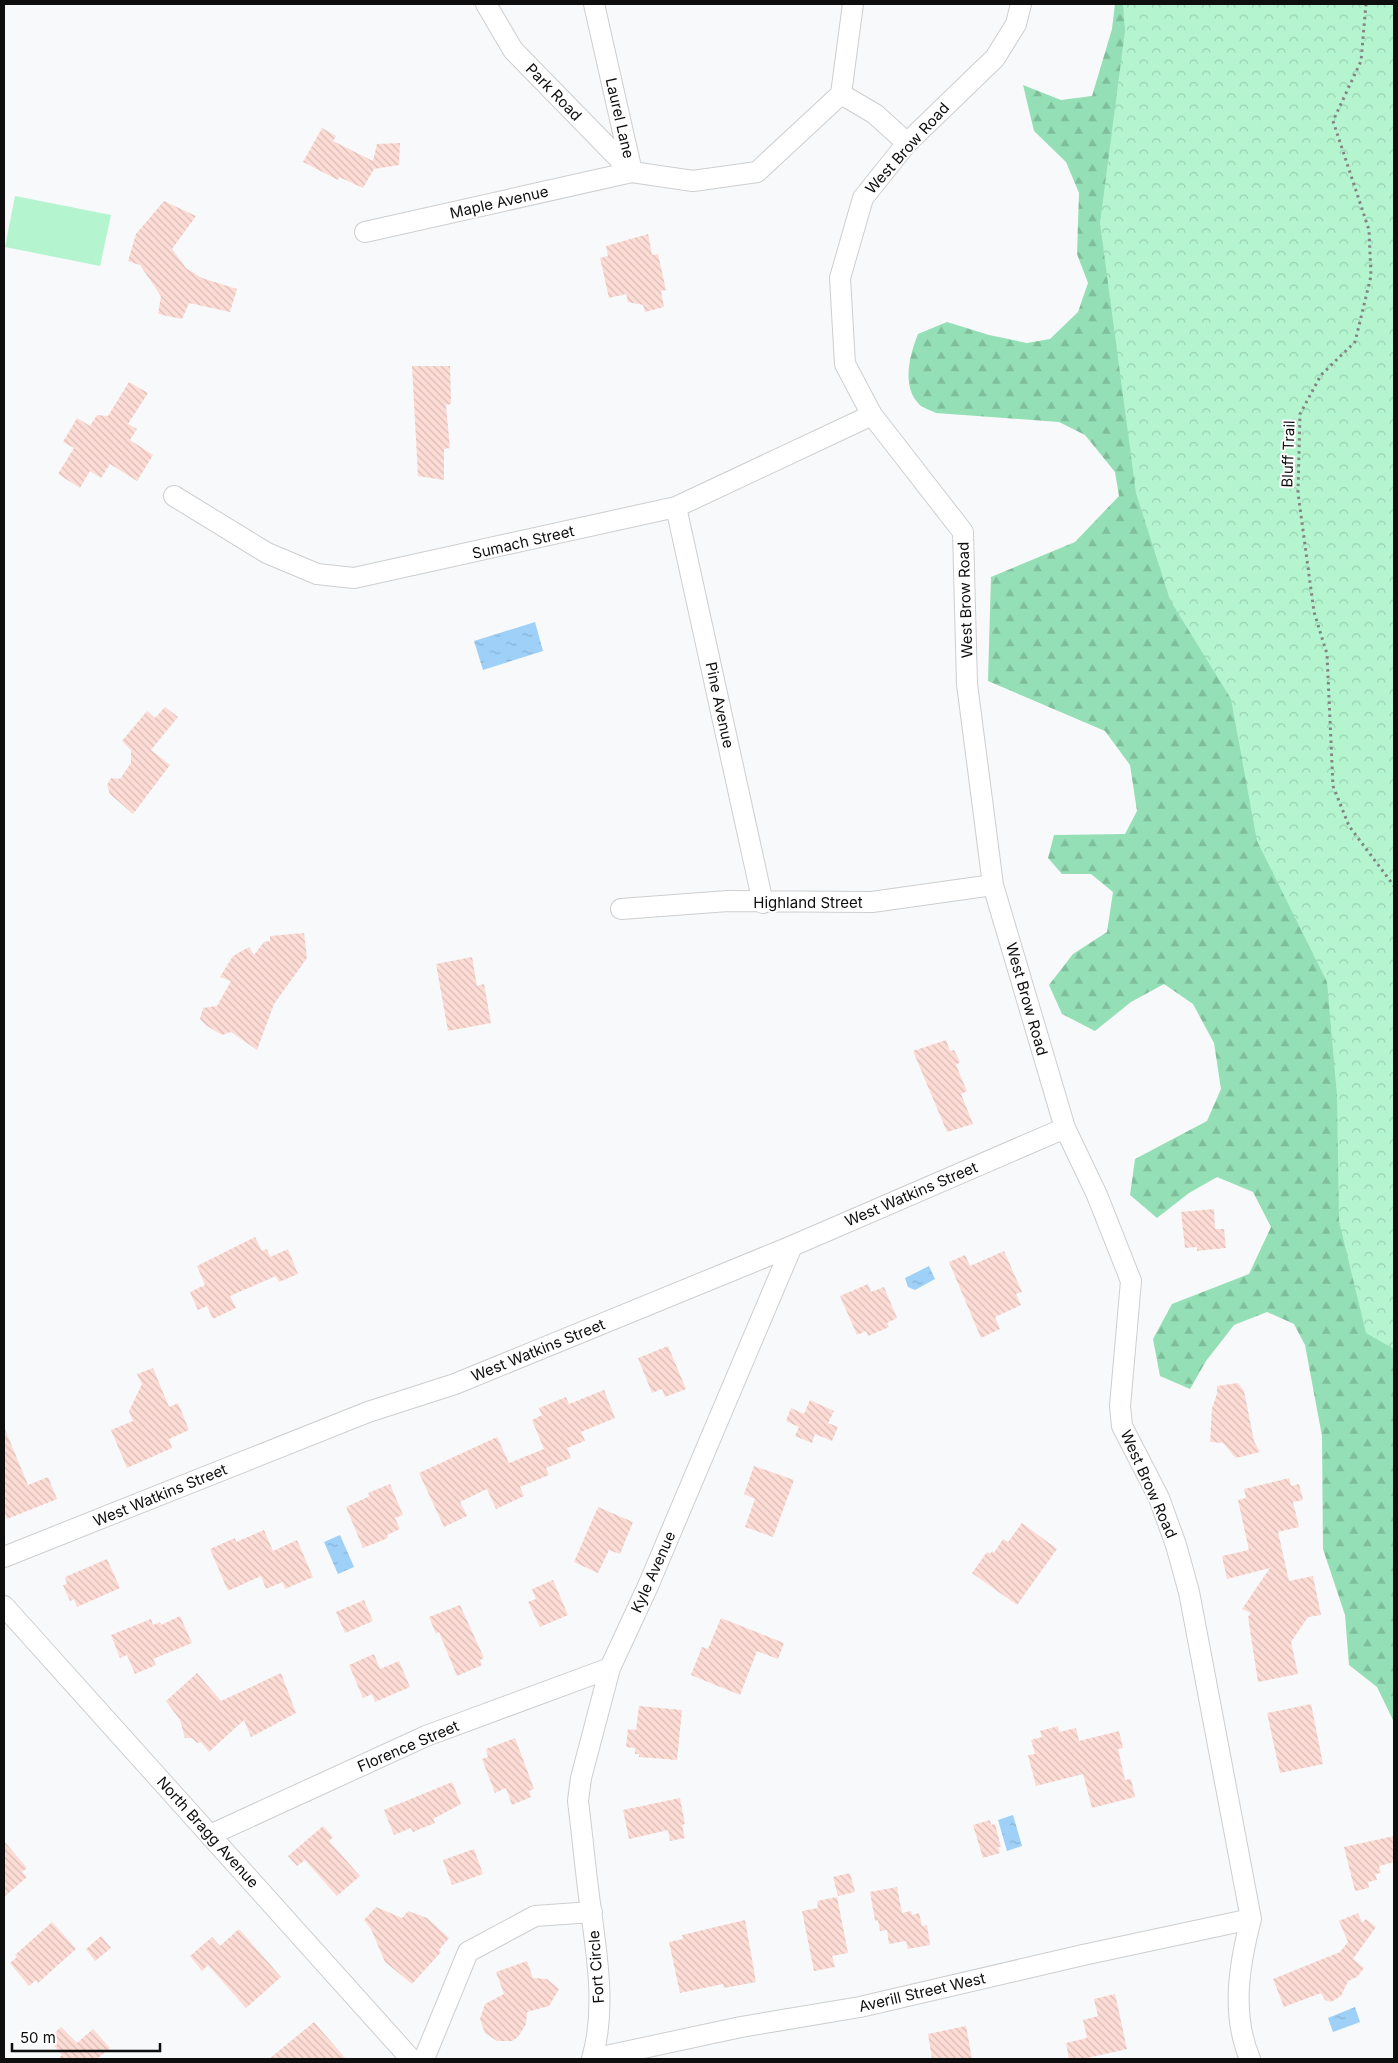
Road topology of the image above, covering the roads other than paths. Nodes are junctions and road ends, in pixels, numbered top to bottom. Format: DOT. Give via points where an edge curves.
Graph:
graph roads {
  1 [pos="486,4"];
  2 [pos="594,4"];
  3 [pos="854,4"];
  4 [pos="1021,4"];
  5 [pos="841,94"];
  6 [pos="907,143"];
  7 [pos="632,172"];
  8 [pos="365,232"];
  9 [pos="872,415"];
  10 [pos="174,496"];
  11 [pos="676,507"];
  12 [pos="994,884"];
  13 [pos="763,903"];
  14 [pos="621,909"];
  15 [pos="1065,1128"];
  16 [pos="792,1246"];
  17 [pos="4,1557"];
  18 [pos="4,1606"];
  19 [pos="610,1668"];
  20 [pos="210,1835"];
  21 [pos="592,1912"];
  22 [pos="1251,1919"];
  23 [pos="411,2059"];
  24 [pos="424,2059"];
  25 [pos="592,2059"];
  26 [pos="1250,2059"];
  1 -- 7 [label="street, Park Road" via="513,50"];
  2 -- 7 [label="street, Laurel Lane"];
  3 -- 5 [label="street"];
  4 -- 6 [label="street, West Brow Road" via="1016,24 995,58"];
  5 -- 6 [label="street" via="875,114"];
  5 -- 7 [label="street, Laurel Lane" via="757,172 693,181"];
  6 -- 9 [label="street, West Brow Road" via="863,198 840,278 845,364"];
  7 -- 8 [label="street, Maple Avenue"];
  9 -- 11 [label="street, Sumach Street"];
  9 -- 12 [label="street, West Brow Road" via="962,532 967,684"];
  10 -- 11 [label="street, Sumach Street" via="267,552 317,574 354,578"];
  11 -- 13 [label="street, Pine Avenue"];
  12 -- 13 [label="street, Highland Street" via="872,902 799,900"];
  12 -- 15 [label="street, West Brow Road"];
  13 -- 14 [label="street, Highland Street" via="728,901"];
  15 -- 16 [label="street, West Watkins Street"];
  15 -- 22 [label="street, West Brow Road" via="1097,1195 1130,1281 1120,1406 1122,1426 1158,1498 1176,1544 1189,1592"];
  16 -- 17 [label="street, West Watkins Street" via="455,1384 368,1412"];
  16 -- 19 [label="street, Kyle Avenue"];
  18 -- 20 [label="street, North Bragg Avenue"];
  19 -- 20 [label="street, Florence Street" via="426,1736"];
  19 -- 21 [label="street, Kyle Avenue" via="581,1778 578,1802"];
  20 -- 23 [label="street, North Bragg Avenue"];
  21 -- 24 [label="street, Fort Circle" via="536,1916 468,1952"];
  21 -- 25 [label="street, Fort Circle" via="600,1995"];
  22 -- 25 [label="street, Averill Street West" via="860,2006"];
  22 -- 26 [label="street, West Brow Road" via="1241,1960 1238,1994 1240,2030"];
}
